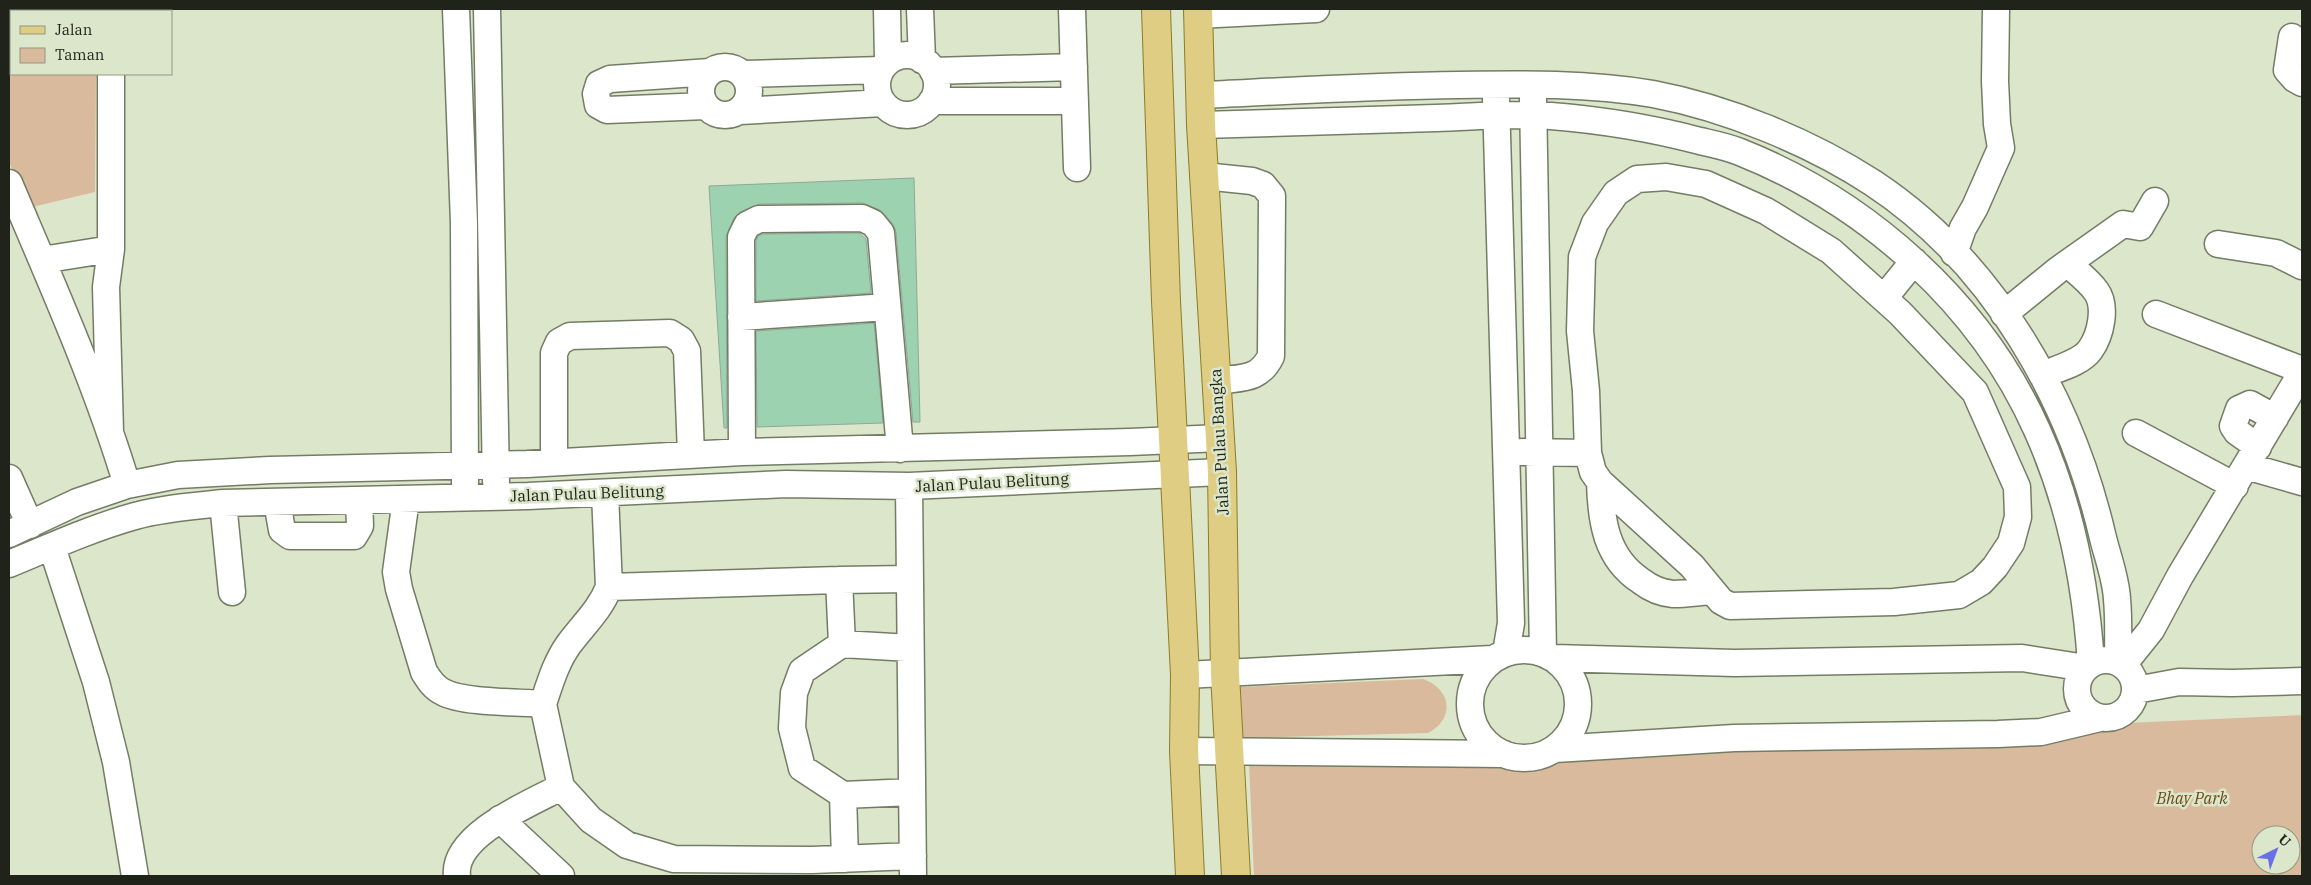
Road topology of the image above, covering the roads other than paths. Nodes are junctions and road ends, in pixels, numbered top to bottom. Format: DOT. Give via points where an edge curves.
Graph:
graph roads {
  1 [pos="456,9"];
  2 [pos="487,9"];
  3 [pos="887,9"];
  4 [pos="920,9"];
  5 [pos="1072,9"];
  6 [pos="1156,9"];
  7 [pos="1316,9"];
  8 [pos="1996,9"];
  9 [pos="1262,10"];
  10 [pos="1198,12"];
  11 [pos="2292,37"];
  12 [pos="928,65"];
  13 [pos="884,66"];
  14 [pos="1074,67"];
  15 [pos="710,72"];
  16 [pos="743,74"];
  17 [pos="111,75"];
  18 [pos="1533,82"];
  19 [pos="2302,83"];
  20 [pos="1496,84"];
  21 [pos="1202,94"];
  22 [pos="1075,100"];
  23 [pos="932,101"];
  24 [pos="883,103"];
  25 [pos="706,106"];
  26 [pos="740,111"];
  27 [pos="1533,116"];
  28 [pos="1497,117"];
  29 [pos="1201,125"];
  30 [pos="1077,168"];
  31 [pos="1204,176"];
  32 [pos="9,183"];
  33 [pos="2155,201"];
  34 [pos="2218,244"];
  35 [pos="111,249"];
  36 [pos="1954,253"];
  37 [pos="42,260"];
  38 [pos="1914,261"];
  39 [pos="2068,264"];
  40 [pos="2302,266"];
  41 [pos="1884,298"];
  42 [pos="887,307"];
  43 [pos="2004,314"];
  44 [pos="2156,314"];
  45 [pos="741,317"];
  46 [pos="2302,371"];
  47 [pos="2042,375"];
  48 [pos="1217,381"];
  49 [pos="2275,418"];
  50 [pos="110,432"];
  51 [pos="2136,433"];
  52 [pos="1220,438"];
  53 [pos="1174,441"];
  54 [pos="900,449"];
  55 [pos="1506,451"];
  56 [pos="742,452"];
  57 [pos="1539,452"];
  58 [pos="1588,453"];
  59 [pos="692,454"];
  60 [pos="554,462"];
  61 [pos="495,464"];
  62 [pos="464,465"];
  63 [pos="2246,466"];
  64 [pos="1222,472"];
  65 [pos="1176,473"];
  66 [pos="9,478"];
  67 [pos="1600,482"];
  68 [pos="2302,482"];
  69 [pos="127,485"];
  70 [pos="909,486"];
  71 [pos="605,492"];
  72 [pos="466,497"];
  73 [pos="496,497"];
  74 [pos="406,499"];
  75 [pos="359,500"];
  76 [pos="277,502"];
  77 [pos="223,503"];
  78 [pos="19,530"];
  79 [pos="52,546"];
  80 [pos="9,564"];
  81 [pos="910,579"];
  82 [pos="839,580"];
  83 [pos="609,588"];
  84 [pos="1712,591"];
  85 [pos="232,592"];
  86 [pos="842,644"];
  87 [pos="910,648"];
  88 [pos="1499,656"];
  89 [pos="1548,656"];
  90 [pos="2121,663"];
  91 [pos="2089,666"];
  92 [pos="1225,674"];
  93 [pos="1185,675"];
  94 [pos="2302,681"];
  95 [pos="2136,690"];
  96 [pos="544,704"];
  97 [pos="2100,718"];
  98 [pos="1555,749"];
  99 [pos="1184,751"];
  100 [pos="1230,751"];
  101 [pos="1504,754"];
  102 [pos="561,787"];
  103 [pos="912,792"];
  104 [pos="844,795"];
  105 [pos="500,819"];
  106 [pos="844,859"];
  107 [pos="913,866"];
  108 [pos="812,868"];
  109 [pos="135,876"];
  110 [pos="457,876"];
  111 [pos="561,876"];
  112 [pos="1190,876"];
  113 [pos="1236,876"];
  1 -- 62 [label="street" via="464,223"];
  2 -- 61 [label="street"];
  3 -- 13 [label="street"];
  4 -- 12 [label="street"];
  5 -- 14 [label="street"];
  6 -- 53 [label="main road"];
  7 -- 9 [label="street"];
  8 -- 36 [label="street" via="1995,81 2001,148"];
  9 -- 10 [label="street"];
  10 -- 21 [label="main road, Jalan Pulau Bangka"];
  11 -- 19 [label="street" via="2287,70"];
  12 -- 13 [label="street" via="910,55 898,56"];
  12 -- 14 [label="street"];
  12 -- 23 [label="street" via="936,79"];
  13 -- 16 [label="street"];
  13 -- 24 [label="street" via="877,81"];
  14 -- 22 [label="street"];
  15 -- 16 [label="street" via="728,66"];
  15 -- 25 [label="street" via="701,88"];
  15 -- 25 [label="street" via="610,79 599,84 596,94 598,105 607,110"];
  16 -- 26 [label="street" via="749,86 749,96"];
  17 -- 35 [label="street"];
  18 -- 20 [label="street"];
  18 -- 27 [label="street"];
  18 -- 36 [label="street" via="1655,95 1710,109 1768,130 1819,152 1874,184"];
  20 -- 21 [label="street"];
  20 -- 28 [label="street"];
  21 -- 29 [label="main road, Jalan Pulau Bangka"];
  22 -- 23 [label="street"];
  22 -- 30 [label="street"];
  23 -- 24 [label="street" via="924,110 902,115"];
  24 -- 26 [label="street"];
  25 -- 26 [label="street" via="722,115"];
  27 -- 28 [label="street"];
  27 -- 38 [label="street" via="1620,124 1739,151 1841,205"];
  27 -- 57 [label="street"];
  28 -- 29 [label="street"];
  28 -- 55 [label="street"];
  29 -- 31 [label="main road, Jalan Pulau Bangka"];
  31 -- 48 [label="main road, Jalan Pulau Bangka"];
  31 -- 48 [label="street" via="1252,181 1263,185 1272,196 1270,356 1265,368 1256,375"];
  32 -- 37 [label="street"];
  33 -- 39 [label="street" via="2140,227 2123,224"];
  34 -- 40 [label="street" via="2276,253"];
  35 -- 37 [label="street"];
  35 -- 50 [label="street" via="106,287"];
  36 -- 43 [label="street"];
  37 -- 50 [label="street"];
  38 -- 41 [label="street"];
  38 -- 91 [label="street" via="1967,318 2007,374 2037,429 2057,482 2077,554 2088,620"];
  39 -- 43 [label="street"];
  39 -- 47 [label="street" via="2096,291 2101,301 2102,316 2090,350"];
  41 -- 58 [label="street" via="1831,251 1766,211 1706,184 1666,177 1637,178 1616,193 1595,223 1582,257 1580,331"];
  41 -- 84 [label="street" via="1975,392 2017,487 2018,517 2011,543 1981,582 1960,595 1894,602 1730,606"];
  42 -- 45 [label="street"];
  42 -- 45 [label="street" via="881,233 873,223 862,218 759,219 747,225 740,237"];
  42 -- 54 [label="street"];
  43 -- 47 [label="street"];
  44 -- 46 [label="street"];
  45 -- 56 [label="street"];
  46 -- 49 [label="street"];
  47 -- 90 [label="street" via="2064,419 2096,510 2117,596"];
  48 -- 52 [label="main road, Jalan Pulau Bangka"];
  49 -- 63 [label="street"];
  49 -- 63 [label="street" via="2250,404 2239,409 2233,426"];
  50 -- 69 [label="street"];
  51 -- 63 [label="street"];
  52 -- 53 [label="street, Jalan Pulau Belitung"];
  52 -- 64 [label="main road, Jalan Pulau Bangka"];
  53 -- 54 [label="street, Jalan Pulau Belitung"];
  53 -- 65 [label="main road"];
  54 -- 56 [label="street, Jalan Pulau Belitung"];
  55 -- 57 [label="street"];
  55 -- 88 [label="street" via="1511,623"];
  56 -- 59 [label="street, Jalan Pulau Belitung"];
  57 -- 58 [label="street"];
  57 -- 89 [label="street"];
  58 -- 67 [label="street" via="1593,472"];
  59 -- 60 [label="street, Jalan Pulau Belitung"];
  59 -- 60 [label="street" via="687,351 681,340 670,333 570,336 559,342 554,353"];
  60 -- 61 [label="street, Jalan Pulau Belitung"];
  61 -- 62 [label="street, Jalan Pulau Belitung"];
  61 -- 73 [label="street"];
  62 -- 69 [label="street, Jalan Pulau Belitung" via="178,475"];
  62 -- 72 [label="street"];
  63 -- 68 [label="street"];
  63 -- 90 [label="street" via="2151,630"];
  64 -- 65 [label="street, Jalan Pulau Belitung"];
  64 -- 92 [label="main road, Jalan Pulau Bangka"];
  65 -- 70 [label="street, Jalan Pulau Belitung"];
  65 -- 93 [label="main road"];
  66 -- 78 [label="street"];
  67 -- 84 [label="street" via="1692,566"];
  67 -- 84 [label="street" via="1601,514 1607,540 1629,574 1652,589 1672,594"];
  69 -- 78 [label="street, Jalan Pulau Belitung" via="77,502"];
  70 -- 71 [label="street, Jalan Pulau Belitung" via="786,484"];
  70 -- 81 [label="street"];
  71 -- 73 [label="street, Jalan Pulau Belitung"];
  71 -- 83 [label="street"];
  72 -- 73 [label="street, Jalan Pulau Belitung"];
  72 -- 74 [label="street, Jalan Pulau Belitung"];
  74 -- 75 [label="street, Jalan Pulau Belitung"];
  74 -- 96 [label="street" via="396,572 424,672 432,684 458,698"];
  75 -- 76 [label="street, Jalan Pulau Belitung"];
  75 -- 76 [label="street" via="360,526 354,536 290,536 282,530"];
  76 -- 77 [label="street, Jalan Pulau Belitung"];
  77 -- 79 [label="street, Jalan Pulau Belitung" via="183,506 136,516"];
  77 -- 85 [label="street"];
  79 -- 80 [label="street, Jalan Pulau Belitung"];
  79 -- 109 [label="street" via="96,682 114,753"];
  81 -- 82 [label="street"];
  81 -- 87 [label="street"];
  82 -- 83 [label="street"];
  82 -- 86 [label="street"];
  83 -- 96 [label="street" via="558,662"];
  86 -- 87 [label="street"];
  86 -- 104 [label="street" via="802,672 794,693 792,728 802,768"];
  87 -- 103 [label="street"];
  88 -- 89 [label="street" via="1522,649"];
  88 -- 92 [label="street"];
  88 -- 101 [label="street" via="1484,666 1473,684 1470,715 1479,735 1494,750"];
  89 -- 91 [label="street" via="1734,663 2022,658"];
  89 -- 98 [label="street" via="1568,673 1577,692 1578,703 1570,733"];
  90 -- 91 [label="street" via="2107,660"];
  90 -- 95 [label="street" via="2131,673"];
  91 -- 97 [label="street" via="2078,682 2078,694 2085,709"];
  92 -- 93 [label="street"];
  92 -- 100 [label="main road, Jalan Pulau Bangka"];
  93 -- 99 [label="main road"];
  94 -- 95 [label="street" via="2179,682"];
  95 -- 97 [label="street" via="2133,701 2122,714"];
  96 -- 102 [label="street"];
  97 -- 98 [label="street" via="2040,732 1734,738"];
  98 -- 101 [label="street" via="1535,757"];
  99 -- 100 [label="street"];
  99 -- 112 [label="main road"];
  100 -- 101 [label="street"];
  100 -- 113 [label="main road, Jalan Pulau Bangka"];
  102 -- 105 [label="street"];
  102 -- 108 [label="street" via="591,820 627,845 674,859"];
  103 -- 104 [label="street"];
  103 -- 107 [label="street"];
  104 -- 106 [label="street"];
  105 -- 110 [label="street" via="469,842 460,856"];
  105 -- 111 [label="street"];
  106 -- 107 [label="street"];
  106 -- 108 [label="street"];
}
